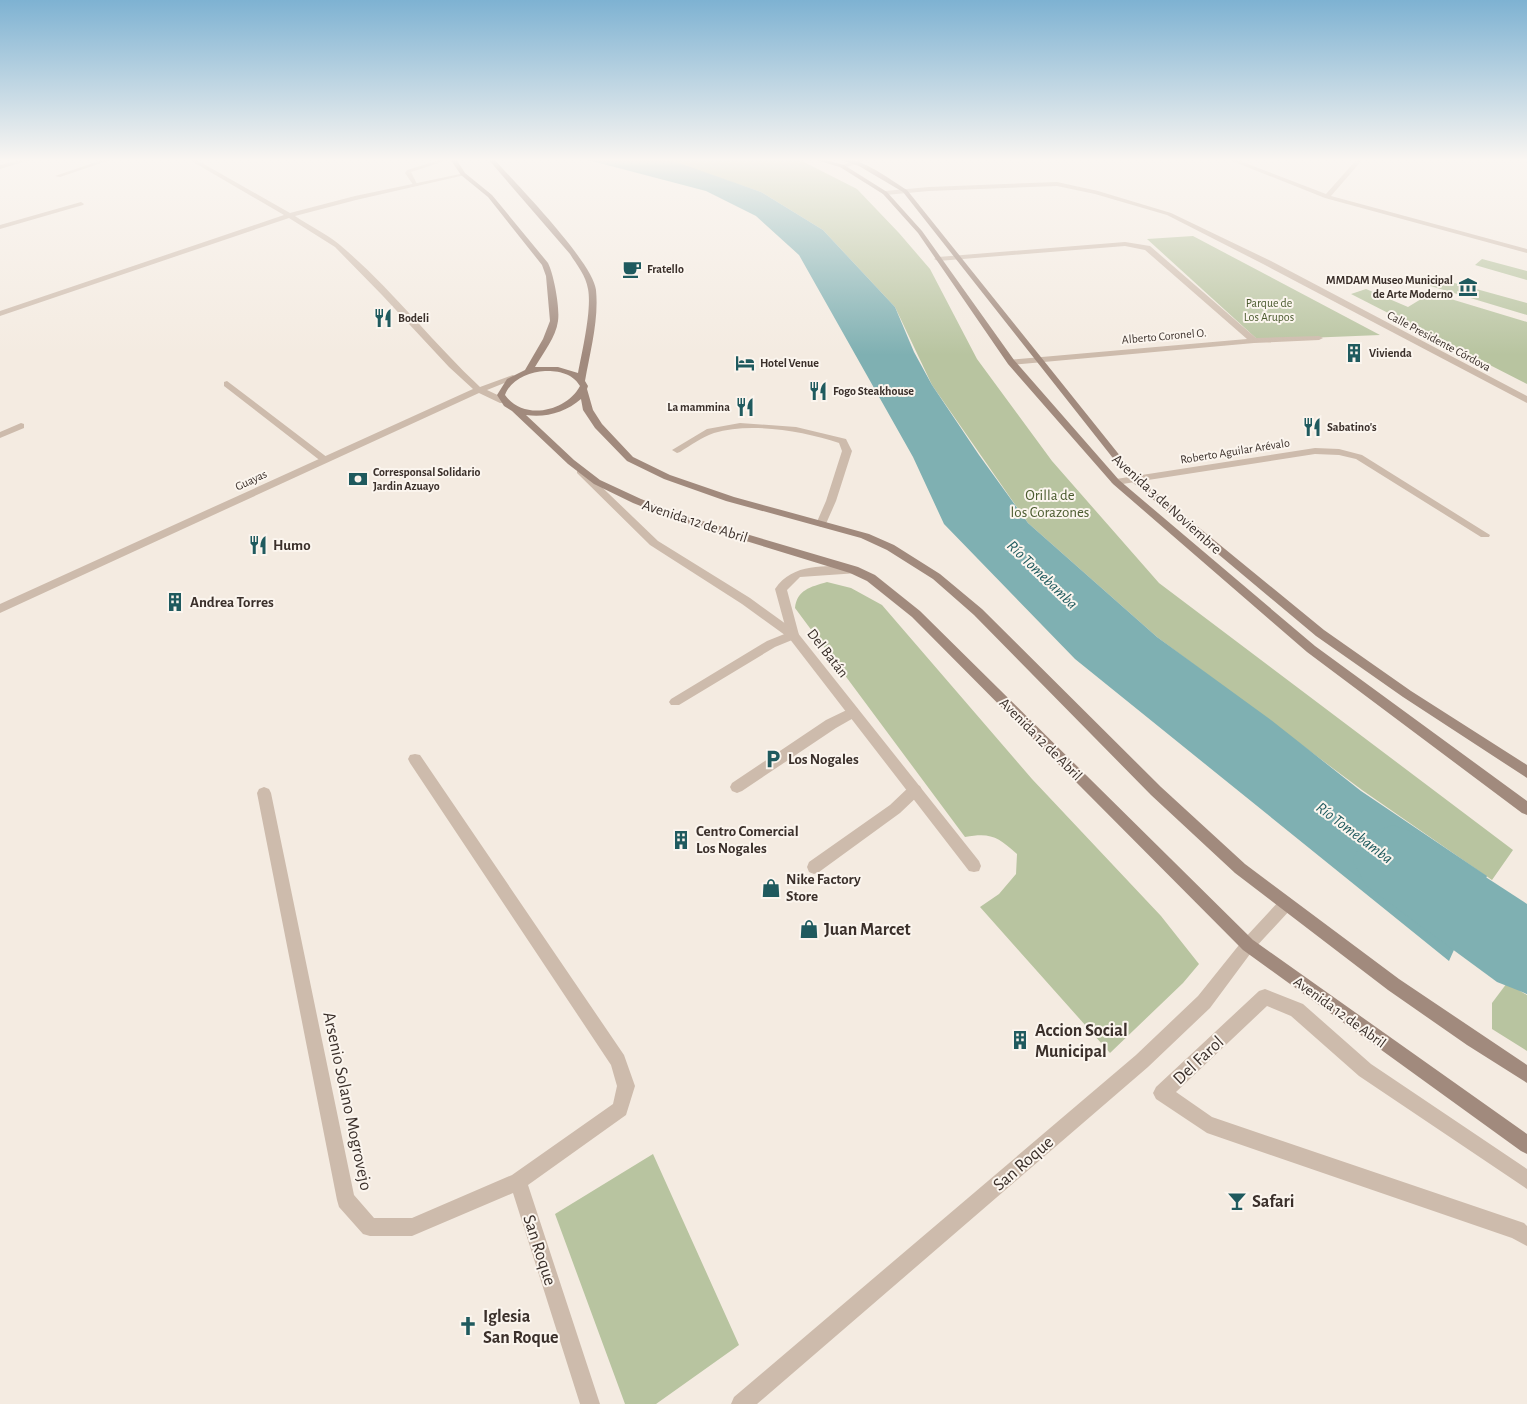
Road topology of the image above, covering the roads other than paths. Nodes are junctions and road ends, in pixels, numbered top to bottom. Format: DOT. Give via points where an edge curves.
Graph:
graph roads {
  1 [pos="263,225"];
  2 [pos="302,225"];
  3 [pos="513,225"];
  4 [pos="548,225"];
  5 [pos="913,225"];
  6 [pos="933,225"];
  7 [pos="1190,225"];
  8 [pos="1429,225"];
  9 [pos="1527,251"];
  10 [pos="960,258"];
  11 [pos="938,259"];
  12 [pos="0,314"];
  13 [pos="1319,338"];
  14 [pos="1254,341"];
  15 [pos="1038,360"];
  16 [pos="1011,362"];
  17 [pos="529,371"];
  18 [pos="513,378"];
  19 [pos="227,384"];
  20 [pos="582,385"];
  21 [pos="479,390"];
  22 [pos="503,400"];
  23 [pos="1527,400"];
  24 [pos="516,410"];
  25 [pos="21,426"];
  26 [pos="0,435"];
  27 [pos="677,450"];
  28 [pos="325,460"];
  29 [pos="571,462"];
  30 [pos="1134,480"];
  31 [pos="1116,482"];
  32 [pos="821,524"];
  33 [pos="1485,535"];
  34 [pos="854,570"];
  35 [pos="0,609"];
  36 [pos="794,635"];
  37 [pos="676,702"];
  38 [pos="853,712"];
  39 [pos="415,759"];
  40 [pos="1527,772"];
  41 [pos="737,787"];
  42 [pos="914,790"];
  43 [pos="264,793"];
  44 [pos="1527,809"];
  45 [pos="974,866"];
  46 [pos="814,867"];
  47 [pos="1286,904"];
  48 [pos="1248,945"];
  49 [pos="1527,1075"];
  50 [pos="1527,1145"];
  51 [pos="1527,1180"];
  52 [pos="518,1181"];
  53 [pos="1527,1237"];
  54 [pos="590,1404"];
  55 [pos="741,1404"];
  1 -- 12 [label="street"];
  2 -- 21 [label="street" via="337,246"];
  3 -- 17 [label="main road" via="550,276 554,321"];
  4 -- 20 [label="main road, Avenida 12 de Abril" via="573,254 592,289"];
  5 -- 11 [label="main road, Avenida 3 de Noviembre"];
  6 -- 10 [label="main road, Avenida 3 de Noviembre"];
  7 -- 23 [label="street, Calle Presidente Córdova"];
  8 -- 9 [label="street"];
  10 -- 11 [label="street"];
  10 -- 14 [label="street" via="1126,244 1147,248"];
  10 -- 15 [label="main road, Avenida 3 de Noviembre"];
  11 -- 16 [label="main road, Avenida 3 de Noviembre"];
  13 -- 14 [label="street, Alberto Coronel O."];
  14 -- 15 [label="street, Alberto Coronel O."];
  15 -- 16 [label="street, Alberto Coronel O."];
  15 -- 30 [label="main road, Avenida 3 de Noviembre"];
  16 -- 31 [label="main road, Avenida 3 de Noviembre"];
  17 -- 18 [label="main road"];
  17 -- 20 [label="main road" via="564,370 577,376"];
  18 -- 21 [label="street, Guayas"];
  18 -- 22 [label="main road" via="502,389"];
  19 -- 28 [label="street"];
  20 -- 24 [label="main road" via="575,401 558,410 536,413"];
  20 -- 32 [label="main road, Avenida 12 de Abril" via="588,410 598,426 630,459 667,478 730,500"];
  21 -- 22 [label="street"];
  21 -- 28 [label="street, Guayas"];
  22 -- 24 [label="main road, Avenida 12 de Abril"];
  24 -- 29 [label="main road, Avenida 12 de Abril"];
  25 -- 26 [label="street"];
  27 -- 32 [label="street" via="708,432 725,427 792,430 823,434 843,441 847,451"];
  28 -- 35 [label="street, Guayas"];
  29 -- 34 [label="main road, Avenida 12 de Abril" via="598,482 678,518"];
  29 -- 36 [label="street, Del Batán" via="654,544"];
  30 -- 31 [label="street, Roberto Aguilar Arévalo"];
  30 -- 33 [label="street, Roberto Aguilar Arévalo" via="1315,451 1339,452 1359,457"];
  30 -- 40 [label="main road, Avenida 3 de Noviembre" via="1320,633 1406,694"];
  31 -- 44 [label="main road, Avenida 3 de Noviembre" via="1311,649"];
  32 -- 47 [label="main road, Avenida 12 de Abril" via="884,543 907,556 968,602 1167,801 1231,861"];
  34 -- 36 [label="street" via="797,574 781,589"];
  34 -- 48 [label="main road, Avenida 12 de Abril" via="870,578 916,614"];
  36 -- 37 [label="street" via="771,644"];
  36 -- 38 [label="street, Del Batán"];
  38 -- 41 [label="street"];
  38 -- 42 [label="street, Del Batán"];
  39 -- 52 [label="street, Arsenio Solano Mogrovejo" via="618,1061 626,1086 620,1109"];
  42 -- 45 [label="street, Del Batán"];
  42 -- 46 [label="street" via="895,809"];
  43 -- 52 [label="street, Arsenio Solano Mogrovejo" via="346,1200 370,1227 412,1227"];
  47 -- 48 [label="street, San Roque"];
  47 -- 49 [label="main road, Avenida 12 de Abril" via="1383,978"];
  48 -- 50 [label="main road, Avenida 12 de Abril"];
  48 -- 55 [label="street, San Roque" via="1204,1002 1142,1061"];
  51 -- 53 [label="street, Del Farol" via="1365,1070 1297,1010 1265,997 1162,1093 1206,1124 1517,1230"];
  52 -- 54 [label="street, San Roque"];
}
